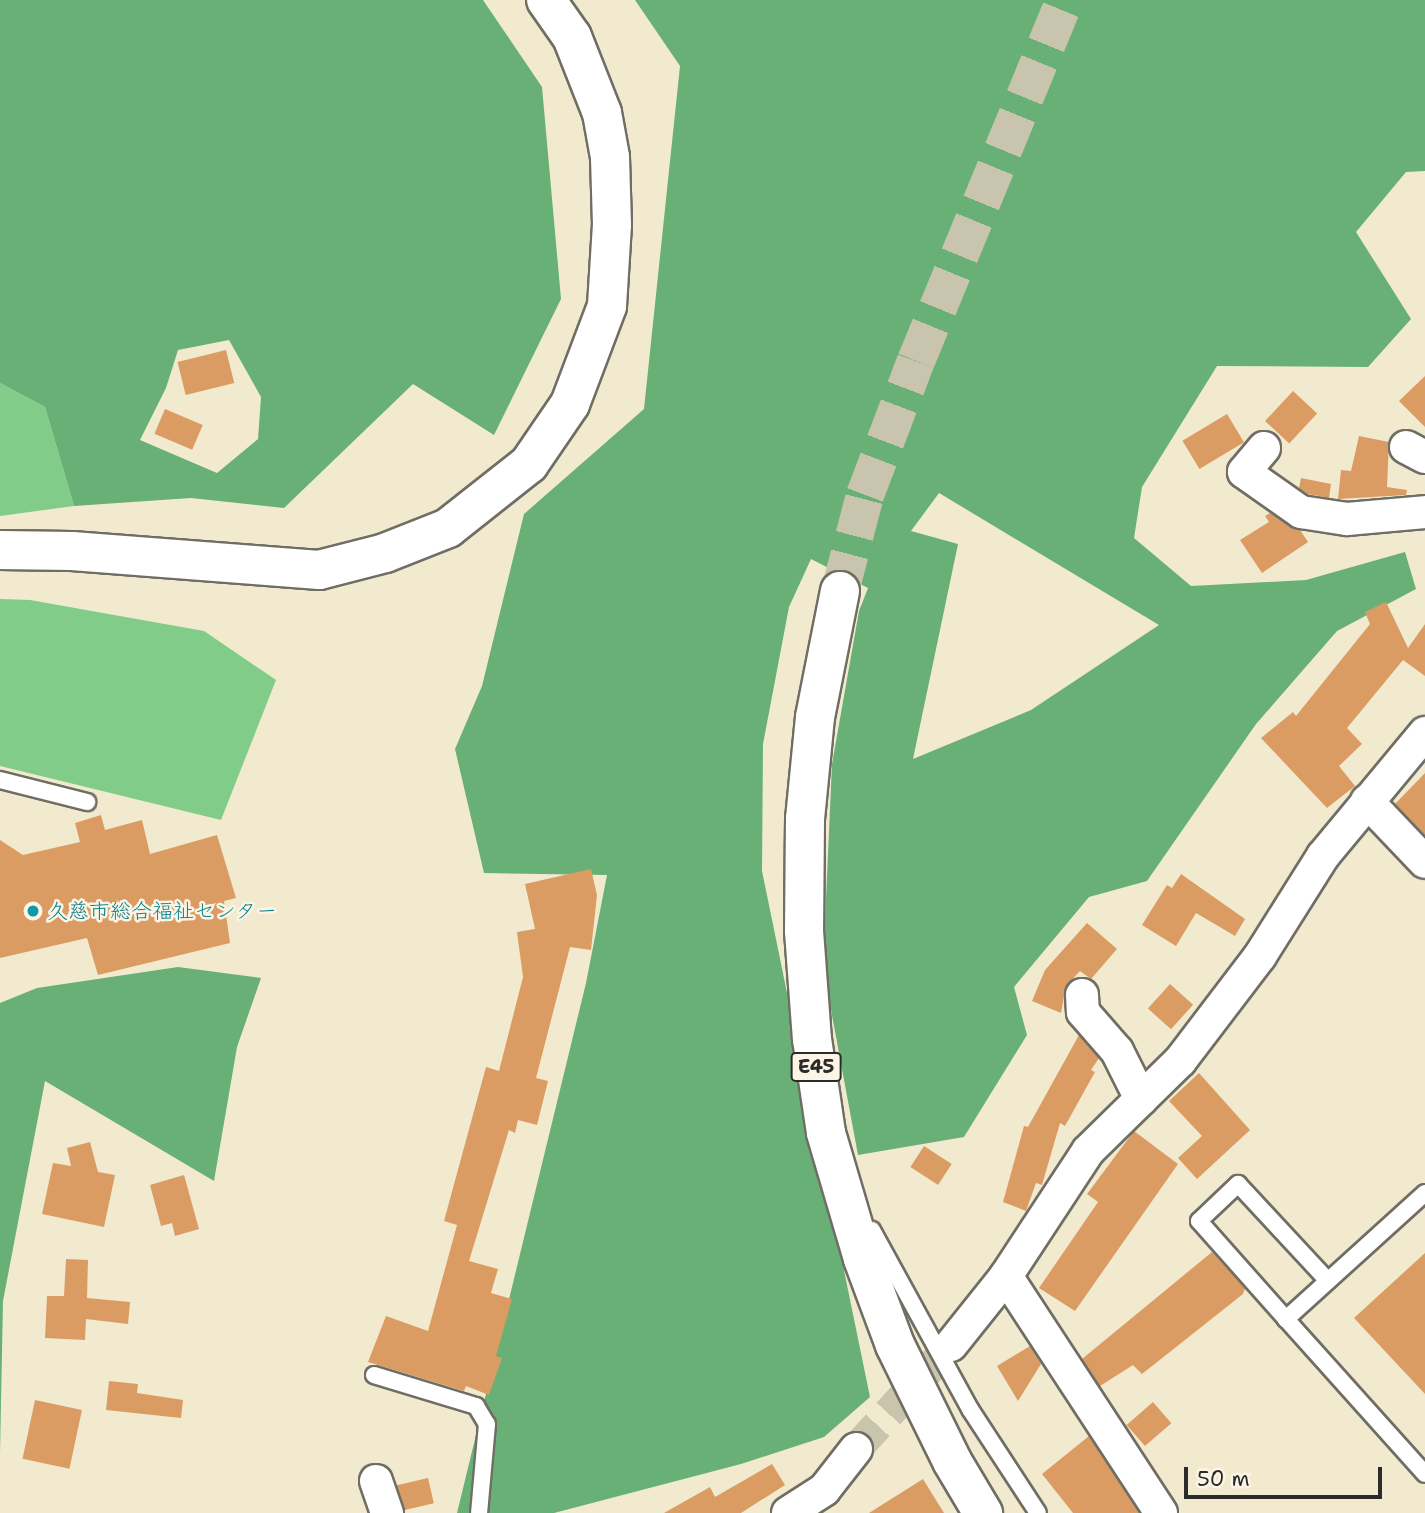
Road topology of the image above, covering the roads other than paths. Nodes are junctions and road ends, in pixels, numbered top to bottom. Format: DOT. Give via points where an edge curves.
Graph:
graph roads {
  1 [pos="546,0"];
  2 [pos="1264,448"];
  3 [pos="1425,512"];
  4 [pos="0,550"];
  5 [pos="840,591"];
  6 [pos="1425,733"];
  7 [pos="0,780"];
  8 [pos="1367,801"];
  9 [pos="88,803"];
  10 [pos="1425,862"];
  11 [pos="1082,995"];
  12 [pos="1141,1099"];
  13 [pos="826,1133"];
  14 [pos="1425,1193"];
  15 [pos="1006,1276"];
  16 [pos="1328,1281"];
  17 [pos="1286,1319"];
  18 [pos="951,1345"];
  19 [pos="374,1375"];
  20 [pos="856,1449"];
  21 [pos="1425,1474"];
  22 [pos="376,1481"];
  23 [pos="803,1509"];
  24 [pos="387,1513"];
  25 [pos="479,1513"];
  26 [pos="983,1513"];
  27 [pos="1038,1513"];
  28 [pos="1161,1513"];
  1 -- 4 [label="main road" via="572,37 602,113 610,158 612,225 607,306 570,404 529,464 448,528 385,553 319,570 72,551"];
  2 -- 3 [label="street" via="1244,472 1301,512 1347,519"];
  5 -- 13 [label="main road, E45" via="815,717 806,819 805,944 812,1039"];
  6 -- 8 [label="street"];
  7 -- 9 [label="lane"];
  8 -- 10 [label="street"];
  8 -- 12 [label="street" via="1323,856 1252,967 1180,1061"];
  11 -- 12 [label="street" via="1083,1013 1117,1051"];
  12 -- 15 [label="street" via="1088,1151"];
  13 -- 26 [label="main road, E45" via="863,1259 895,1345"];
  13 -- 27 [label="lane" via="893,1276 970,1409"];
  14 -- 16 [label="lane"];
  15 -- 18 [label="street"];
  15 -- 28 [label="street"];
  16 -- 17 [label="lane"];
  16 -- 17 [label="lane" via="1238,1184 1199,1221"];
  17 -- 21 [label="lane"];
  19 -- 25 [label="lane" via="476,1406 487,1424"];
  20 -- 23 [label="street"];
  22 -- 24 [label="street"];
}
